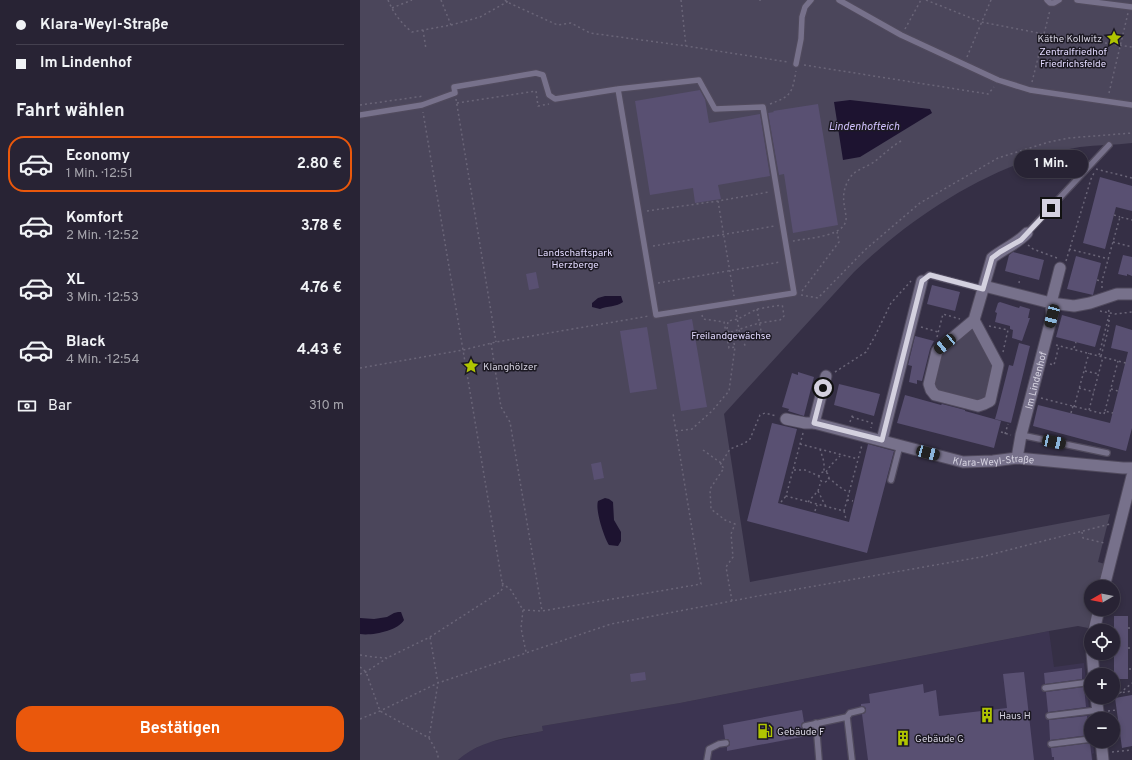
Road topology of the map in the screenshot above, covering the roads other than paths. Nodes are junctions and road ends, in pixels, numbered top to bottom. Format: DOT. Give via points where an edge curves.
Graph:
graph roads {
  1 [pos="811,0"];
  2 [pos="839,0"];
  3 [pos="1059,0"];
  4 [pos="1077,0"];
  5 [pos="1050,2"];
  6 [pos="1131,7"];
  7 [pos="796,64"];
  8 [pos="618,89"];
  9 [pos="1132,105"];
  10 [pos="360,115"];
  11 [pos="1109,145"];
  12 [pos="1026,235"];
  13 [pos="1060,264"];
  14 [pos="922,281"];
  15 [pos="983,288"];
  16 [pos="1132,294"];
  17 [pos="1052,303"];
  18 [pos="974,321"];
  19 [pos="826,376"];
  20 [pos="786,418"];
  21 [pos="809,423"];
  22 [pos="1021,435"];
  23 [pos="882,440"];
  24 [pos="900,445"];
  25 [pos="1107,453"];
  26 [pos="1017,458"];
  27 [pos="1132,468"];
  28 [pos="1132,476"];
  29 [pos="891,480"];
  30 [pos="1106,580"];
  31 [pos="1084,683"];
  32 [pos="1045,688"];
  33 [pos="862,710"];
  34 [pos="1084,715"];
  35 [pos="1049,716"];
  36 [pos="847,717"];
  37 [pos="816,723"];
  38 [pos="805,726"];
  39 [pos="1084,740"];
  40 [pos="726,743"];
  41 [pos="1051,744"];
  42 [pos="707,760"];
  43 [pos="817,760"];
  44 [pos="852,760"];
  1 -- 7 [label="lane" via="805,7 802,17"];
  2 -- 9 [label="lane" via="901,36 998,80 1030,90"];
  3 -- 5 [label="lane" via="1056,3"];
  4 -- 6 [label="lane"];
  8 -- 8 [label="lane" via="699,80 715,109 763,107 794,293 656,315"];
  8 -- 10 [label="lane" via="555,99 549,95 543,75 536,73 454,87 455,93 422,105"];
  11 -- 12 [label="lane"];
  12 -- 15 [label="street" via="992,258"];
  13 -- 17 [label="street, Im Lindenhof"];
  14 -- 15 [label="lane" via="930,275"];
  14 -- 23 [label="street"];
  15 -- 17 [label="street"];
  15 -- 18 [label="street"];
  16 -- 17 [label="street" via="1116,294 1106,302 1074,306"];
  17 -- 22 [label="street, Im Lindenhof" via="1052,316"];
  18 -- 18 [label="street" via="937,350 929,384 935,395 978,406 990,401 998,365"];
  19 -- 21 [label="street"];
  20 -- 21 [label="street, Klara-Weyl-Straße"];
  21 -- 23 [label="street, Klara-Weyl-Straße"];
  22 -- 25 [label="lane"];
  22 -- 26 [label="street, Im Lindenhof"];
  23 -- 24 [label="street, Klara-Weyl-Straße"];
  24 -- 26 [label="street, Klara-Weyl-Straße" via="963,462"];
  24 -- 29 [label="lane"];
  26 -- 27 [label="street, Klara-Weyl-Straße"];
  28 -- 30 [label="street"];
  31 -- 32 [label="lane"];
  33 -- 36 [label="lane" via="850,713"];
  34 -- 35 [label="lane"];
  36 -- 37 [label="lane"];
  36 -- 44 [label="lane"];
  37 -- 38 [label="lane"];
  37 -- 43 [label="lane"];
  39 -- 41 [label="lane"];
  40 -- 42 [label="lane" via="709,749"];
}
